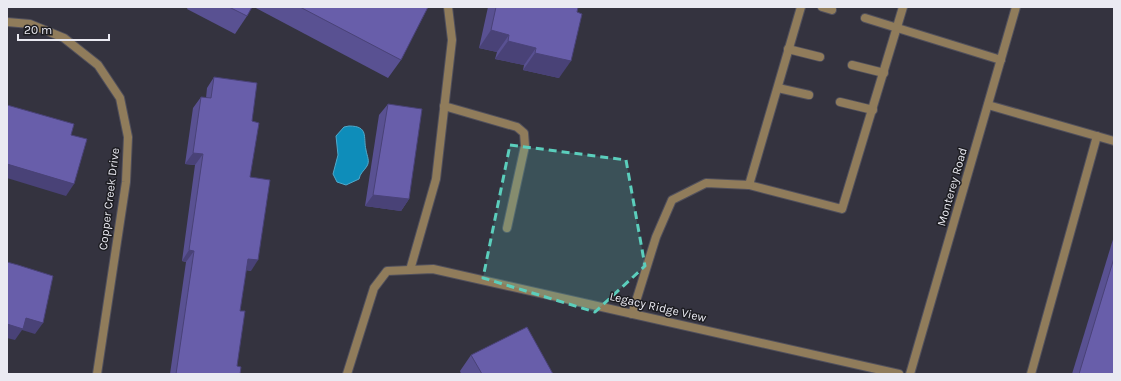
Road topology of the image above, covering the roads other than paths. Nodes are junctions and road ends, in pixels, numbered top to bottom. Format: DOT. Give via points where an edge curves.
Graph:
graph roads {
  1 [pos="448,7"];
  2 [pos="801,7"];
  3 [pos="822,7"];
  4 [pos="903,7"];
  5 [pos="1016,7"];
  6 [pos="832,10"];
  7 [pos="865,18"];
  8 [pos="7,22"];
  9 [pos="897,28"];
  10 [pos="788,49"];
  11 [pos="820,57"];
  12 [pos="1001,60"];
  13 [pos="852,65"];
  14 [pos="884,73"];
  15 [pos="778,88"];
  16 [pos="809,95"];
  17 [pos="840,102"];
  18 [pos="988,105"];
  19 [pos="444,106"];
  20 [pos="873,110"];
  21 [pos="1097,136"];
  22 [pos="1114,141"];
  23 [pos="749,185"];
  24 [pos="507,228"];
  25 [pos="410,270"];
  26 [pos="632,314"];
  27 [pos="97,374"];
  28 [pos="347,374"];
  29 [pos="899,374"];
  30 [pos="910,374"];
  31 [pos="1031,374"];
  1 -- 19 [label="street" via="452,40"];
  2 -- 10 [label="street"];
  3 -- 6 [label="street"];
  4 -- 9 [label="street"];
  5 -- 12 [label="street, Monterey Road"];
  7 -- 9 [label="street"];
  8 -- 27 [label="street, Copper Creek Drive" via="30,24 64,38 98,65 120,98 128,137 126,182"];
  9 -- 12 [label="street"];
  9 -- 14 [label="street"];
  10 -- 11 [label="street"];
  10 -- 15 [label="street"];
  12 -- 18 [label="street, Monterey Road"];
  13 -- 14 [label="street"];
  14 -- 20 [label="street"];
  15 -- 16 [label="street"];
  15 -- 23 [label="street"];
  17 -- 20 [label="street"];
  18 -- 21 [label="street"];
  18 -- 30 [label="street, Monterey Road"];
  19 -- 24 [label="street" via="517,127 524,132 525,146"];
  19 -- 25 [label="street" via="436,178"];
  20 -- 23 [label="street" via="842,210"];
  21 -- 22 [label="street"];
  21 -- 31 [label="street"];
  23 -- 26 [label="street" via="706,183 672,200 656,237"];
  25 -- 26 [label="street, Legacy Ridge View" via="434,269"];
  25 -- 28 [label="street, Legacy Ridge View" via="387,271 374,288"];
  26 -- 29 [label="street, Legacy Ridge View"];
}
